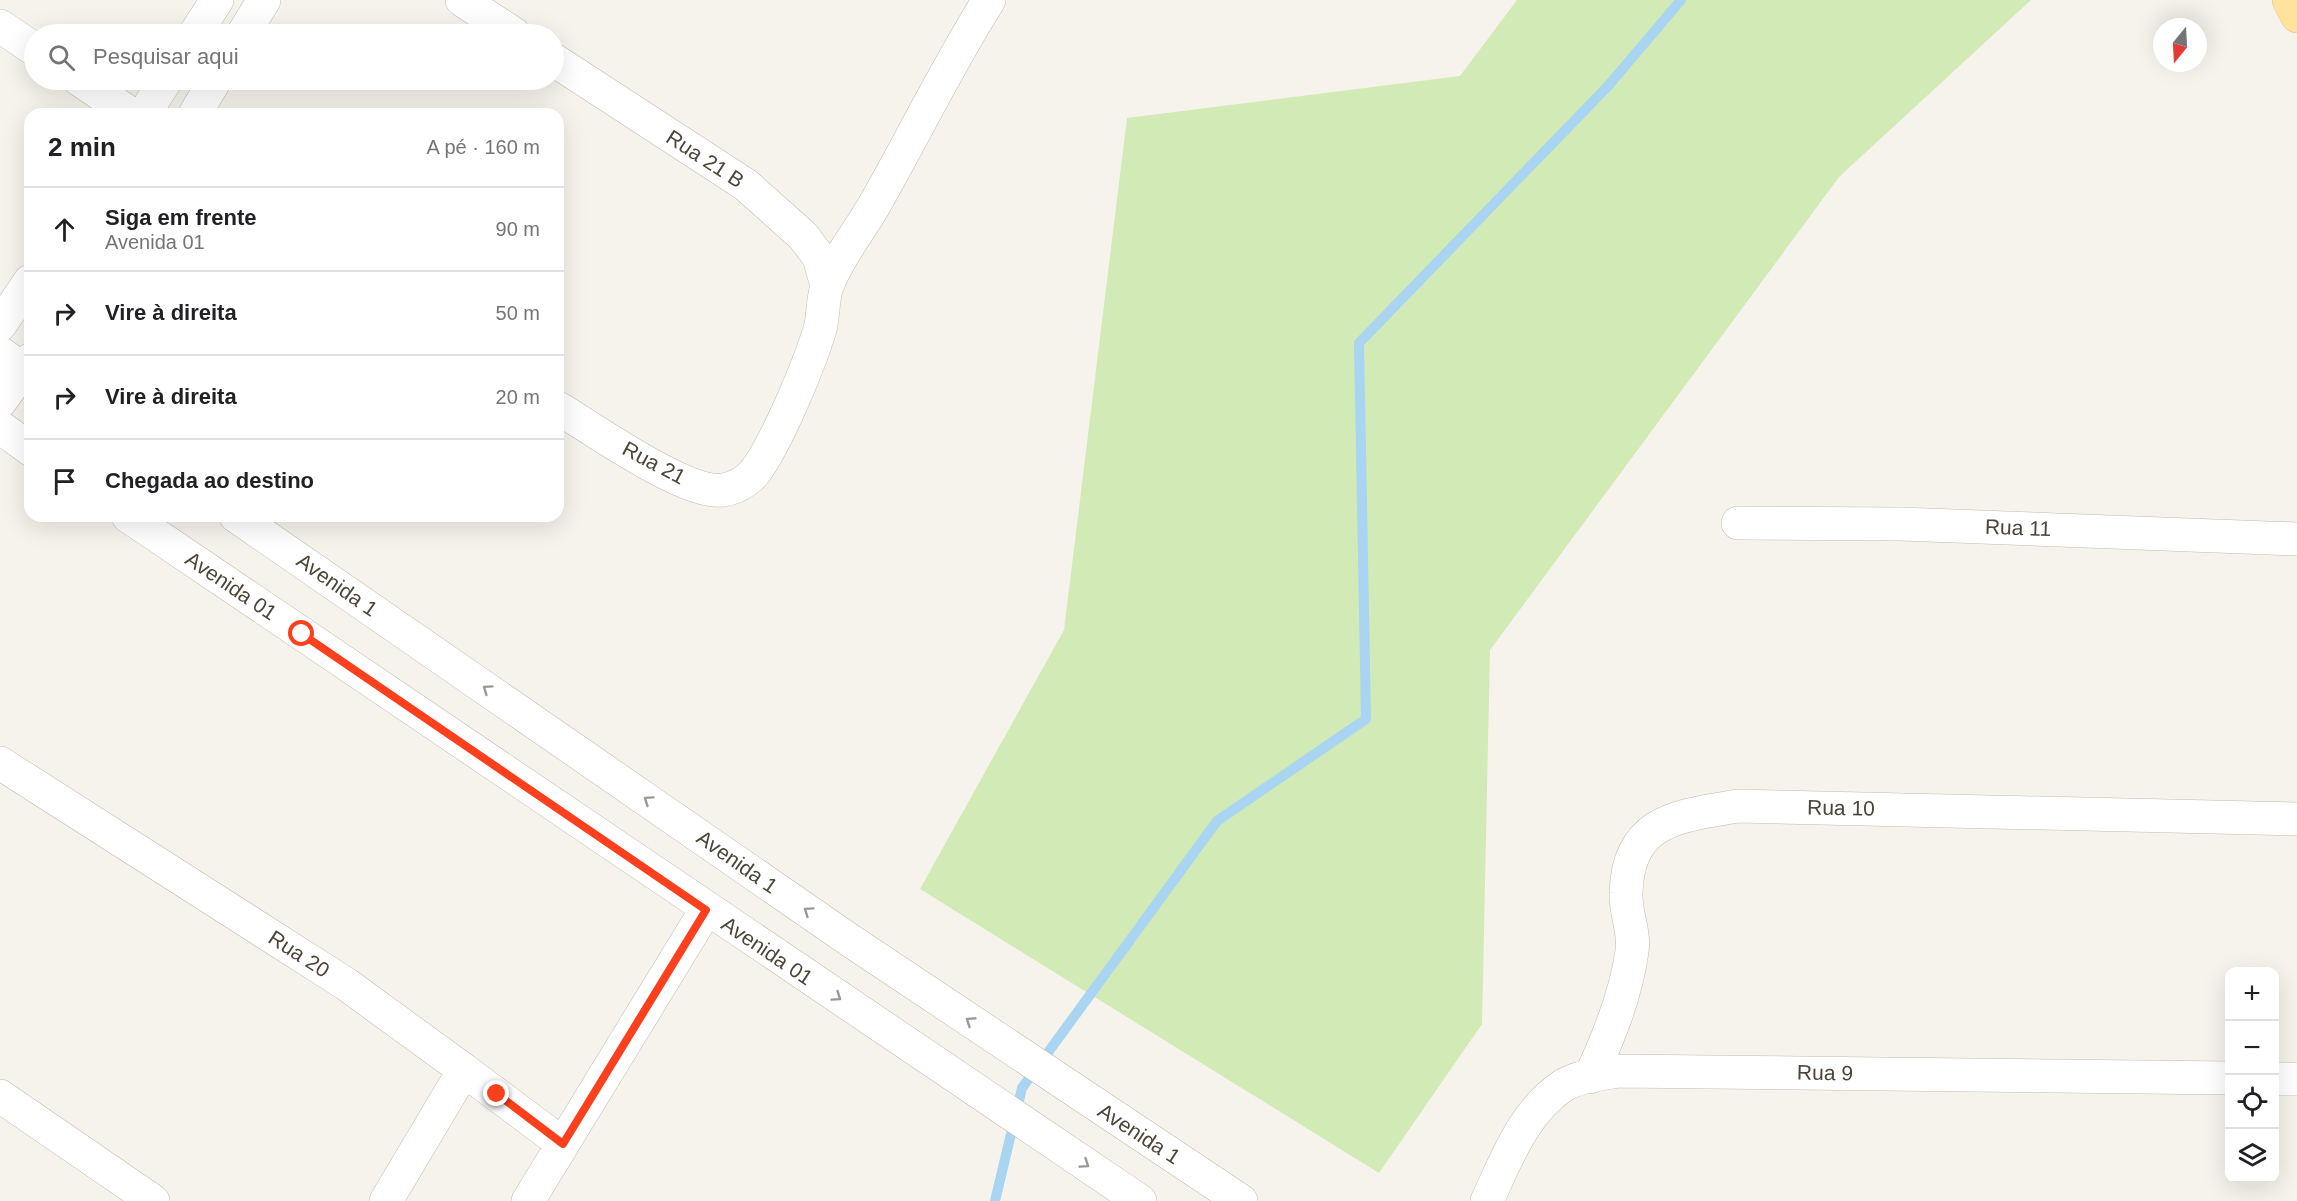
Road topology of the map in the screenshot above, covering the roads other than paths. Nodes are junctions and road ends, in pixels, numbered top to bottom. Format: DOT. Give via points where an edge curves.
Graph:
graph roads {
  1 [pos="217,0"];
  2 [pos="264,0"];
  3 [pos="462,0"];
  4 [pos="989,0"];
  5 [pos="2289,0"];
  6 [pos="2297,16"];
  7 [pos="201,24"];
  8 [pos="249,24"];
  9 [pos="499,24"];
  10 [pos="0,26"];
  11 [pos="24,42"];
  12 [pos="564,67"];
  13 [pos="95,90"];
  14 [pos="160,90"];
  15 [pos="209,90"];
  16 [pos="122,108"];
  17 [pos="148,108"];
  18 [pos="199,108"];
  19 [pos="827,286"];
  20 [pos="24,290"];
  21 [pos="0,325"];
  22 [pos="21,364"];
  23 [pos="0,402"];
  24 [pos="564,412"];
  25 [pos="0,427"];
  26 [pos="24,445"];
  27 [pos="137,522"];
  28 [pos="245,522"];
  29 [pos="1738,523"];
  30 [pos="2297,539"];
  31 [pos="0,763"];
  32 [pos="2297,819"];
  33 [pos="706,910"];
  34 [pos="464,1070"];
  35 [pos="1590,1077"];
  36 [pos="2225,1078"];
  37 [pos="2279,1078"];
  38 [pos="2297,1079"];
  39 [pos="0,1096"];
  40 [pos="563,1144"];
  41 [pos="153,1201"];
  42 [pos="386,1201"];
  43 [pos="528,1201"];
  44 [pos="1140,1201"];
  45 [pos="1241,1201"];
  46 [pos="1487,1201"];
  1 -- 7 [label="street"];
  2 -- 8 [label="street"];
  3 -- 9 [label="street"];
  4 -- 19 [label="street"];
  5 -- 6 [label="main road"];
  10 -- 11 [label="street"];
  12 -- 19 [label="street, Rua 21 B" via="746,185 803,236 819,257"];
  13 -- 16 [label="street"];
  14 -- 17 [label="street"];
  15 -- 18 [label="street"];
  19 -- 24 [label="street, Rua 21" via="825,308 809,360 771,445 754,473 741,485 704,489 648,462"];
  20 -- 21 [label="street"];
  22 -- 23 [label="street"];
  25 -- 26 [label="street"];
  27 -- 33 [label="street, Avenida 01"];
  45 -- 28 [label="street, Avenida 1, one-way" via="1018,1053"];
  29 -- 30 [label="street, Rua 11" via="1912,524"];
  31 -- 34 [label="street, Rua 20" via="346,984"];
  32 -- 35 [label="street, Rua 10" via="1738,806 1684,815 1650,830 1637,846 1625,894 1633,949 1610,1034"];
  33 -- 40 [label="street"];
  33 -- 44 [label="street, Avenida 01, one-way"];
  34 -- 40 [label="street, Rua 20"];
  34 -- 42 [label="street"];
  35 -- 36 [label="street, Rua 9" via="1618,1071"];
  35 -- 46 [label="street, Rua 9" via="1565,1084 1542,1104 1521,1131"];
  37 -- 38 [label="street"];
  39 -- 41 [label="street"];
  40 -- 43 [label="street"];
}
